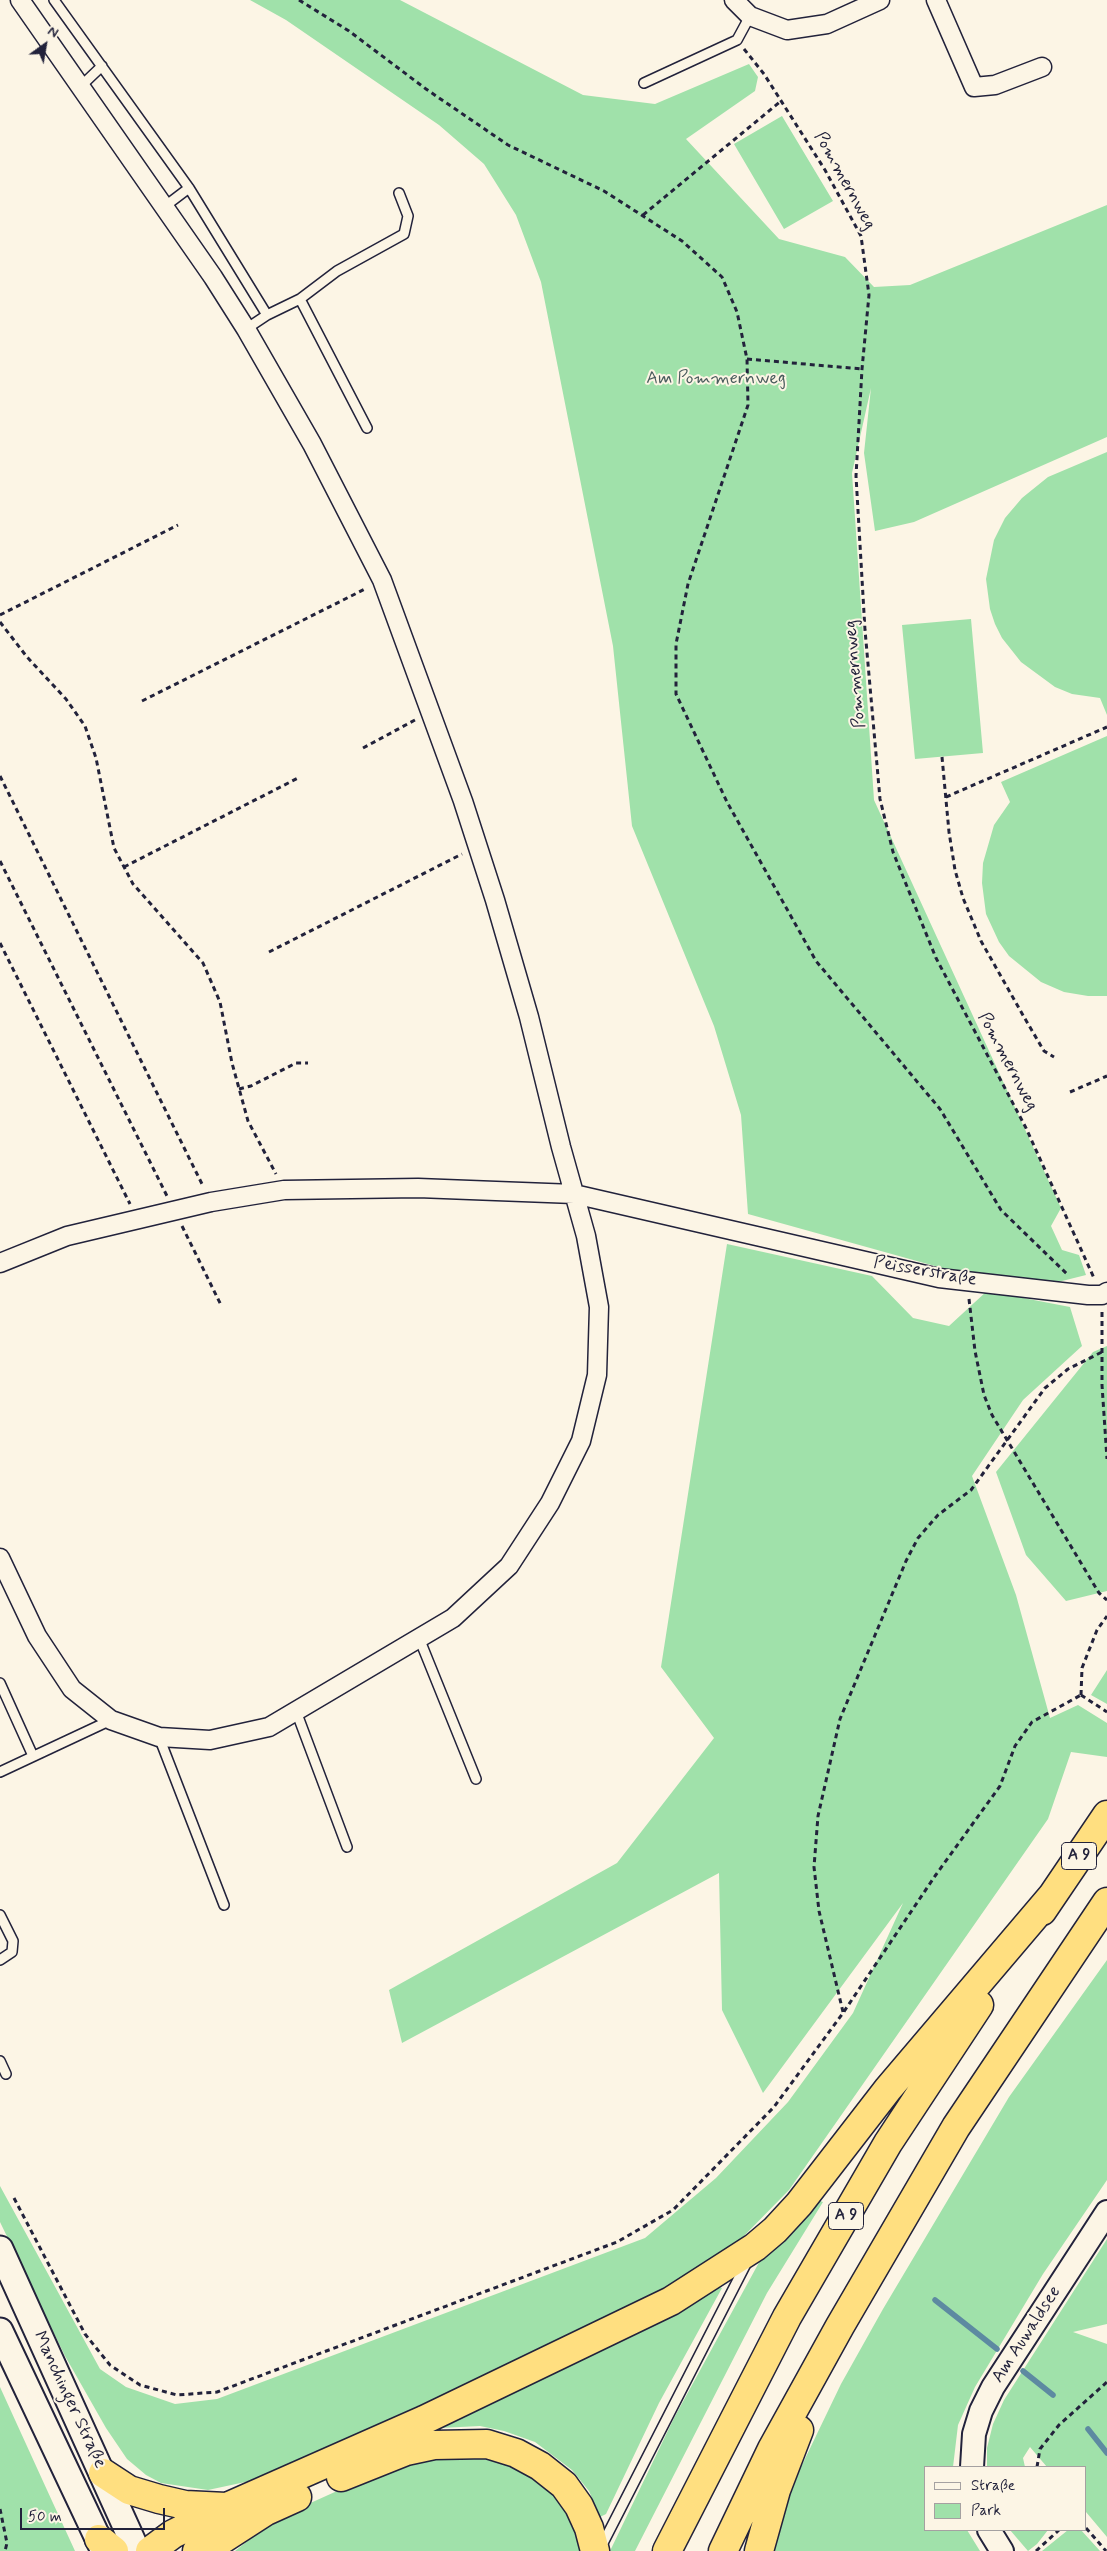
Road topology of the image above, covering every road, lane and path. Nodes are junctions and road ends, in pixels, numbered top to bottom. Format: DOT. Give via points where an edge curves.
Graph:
graph roads {
  1 [pos="20,0"];
  2 [pos="54,0"];
  3 [pos="299,0"];
  4 [pos="734,0"];
  5 [pos="880,0"];
  6 [pos="936,0"];
  7 [pos="750,16"];
  8 [pos="737,40"];
  9 [pos="102,66"];
  10 [pos="1042,67"];
  11 [pos="644,83"];
  12 [pos="80,86"];
  13 [pos="781,101"];
  14 [pos="189,188"];
  15 [pos="399,193"];
  16 [pos="164,206"];
  17 [pos="642,216"];
  18 [pos="300,299"];
  19 [pos="267,316"];
  20 [pos="246,329"];
  21 [pos="747,359"];
  22 [pos="862,369"];
  23 [pos="367,428"];
  24 [pos="178,525"];
  25 [pos="382,580"];
  26 [pos="0,615"];
  27 [pos="0,622"];
  28 [pos="142,701"];
  29 [pos="431,711"];
  30 [pos="1107,727"];
  31 [pos="363,748"];
  32 [pos="942,757"];
  33 [pos="0,776"];
  34 [pos="300,777"];
  35 [pos="946,797"];
  36 [pos="477,846"];
  37 [pos="0,861"];
  38 [pos="124,867"];
  39 [pos="0,943"];
  40 [pos="269,952"];
  41 [pos="1054,1057"];
  42 [pos="308,1064"];
  43 [pos="1107,1076"];
  44 [pos="239,1089"];
  45 [pos="1070,1092"];
  46 [pos="284,1190"];
  47 [pos="574,1194"];
  48 [pos="211,1202"];
  49 [pos="175,1210"];
  50 [pos="137,1218"];
  51 [pos="0,1263"];
  52 [pos="967,1281"];
  53 [pos="1099,1294"];
  54 [pos="221,1305"];
  55 [pos="1102,1352"];
  56 [pos="1006,1441"];
  57 [pos="1107,1459"];
  58 [pos="0,1558"];
  59 [pos="1107,1600"];
  60 [pos="1107,1616"];
  61 [pos="419,1638"];
  62 [pos="0,1683"];
  63 [pos="1081,1695"];
  64 [pos="296,1711"];
  65 [pos="1107,1712"];
  66 [pos="111,1720"];
  67 [pos="159,1737"];
  68 [pos="33,1756"];
  69 [pos="0,1772"];
  70 [pos="476,1779"];
  71 [pos="1107,1815"];
  72 [pos="347,1847"];
  73 [pos="1052,1896"];
  74 [pos="1107,1902"];
  75 [pos="224,1905"];
  76 [pos="0,1915"];
  77 [pos="0,1960"];
  78 [pos="843,2013"];
  79 [pos="0,2061"];
  80 [pos="6,2074"];
  81 [pos="14,2198"];
  82 [pos="1107,2212"];
  83 [pos="755,2246"];
  84 [pos="0,2250"];
  85 [pos="840,2326"];
  86 [pos="0,2330"];
  87 [pos="1107,2382"];
  88 [pos="972,2466"];
  89 [pos="1037,2466"];
  90 [pos="103,2473"];
  91 [pos="227,2508"];
  92 [pos="0,2509"];
  93 [pos="1087,2529"];
  94 [pos="990,2531"];
  95 [pos="1059,2531"];
  96 [pos="105,2547"];
  97 [pos="209,2548"];
  98 [pos="5,2551"];
  99 [pos="137,2551"];
  100 [pos="150,2551"];
  101 [pos="595,2551"];
  102 [pos="599,2551"];
  103 [pos="667,2551"];
  104 [pos="723,2551"];
  105 [pos="759,2551"];
  106 [pos="1002,2551"];
  107 [pos="1036,2551"];
  108 [pos="1106,2551"];
  1 -- 12 [label="street"];
  2 -- 9 [label="lane"];
  3 -- 17 [label="path" via="508,145 604,191"];
  4 -- 7 [label="street"];
  5 -- 7 [label="street" via="827,24 787,30"];
  6 -- 10 [label="street" via="974,87 996,85"];
  7 -- 8 [label="lane"];
  8 -- 11 [label="lane"];
  8 -- 13 [label="path, Pommernweg"];
  9 -- 12 [label="lane"];
  9 -- 14 [label="lane"];
  12 -- 16 [label="street"];
  13 -- 17 [label="path"];
  13 -- 22 [label="path, Pommernweg" via="861,236 869,295"];
  14 -- 16 [label="lane"];
  14 -- 19 [label="lane"];
  15 -- 18 [label="lane" via="408,216 404,234 337,271"];
  16 -- 20 [label="street"];
  17 -- 21 [label="path" via="682,241 722,277 737,312"];
  18 -- 19 [label="lane"];
  18 -- 23 [label="lane"];
  19 -- 20 [label="lane"];
  20 -- 25 [label="street" via="312,444"];
  21 -- 22 [label="path"];
  21 -- 53 [label="path" via="748,405 688,584 676,644 676,694 728,802 816,961 940,1109 1001,1210"];
  22 -- 53 [label="path, Pommernweg" via="856,476 865,630 880,799 893,852 936,958 1026,1128"];
  24 -- 26 [label="path"];
  25 -- 28 [label="path"];
  25 -- 29 [label="street"];
  27 -- 38 [label="path" via="85,726 96,758 114,848"];
  29 -- 31 [label="path"];
  29 -- 36 [label="street"];
  30 -- 35 [label="path"];
  32 -- 35 [label="path"];
  33 -- 48 [label="path"];
  34 -- 38 [label="path"];
  35 -- 41 [label="path" via="954,870 963,898 981,941 1024,1017 1044,1051"];
  36 -- 40 [label="path"];
  36 -- 47 [label="street" via="529,1017"];
  37 -- 49 [label="path"];
  38 -- 44 [label="path" via="133,884 203,964 220,1002"];
  39 -- 50 [label="path"];
  42 -- 44 [label="path" via="296,1063"];
  43 -- 45 [label="path"];
  44 -- 46 [label="path" via="248,1121"];
  46 -- 47 [label="street, Peisserstraße" via="418,1188"];
  46 -- 48 [label="street, Peisserstraße"];
  47 -- 52 [label="street, Peisserstraße" via="939,1278"];
  47 -- 61 [label="street" via="586,1236 598,1307 597,1376 581,1441 550,1503 509,1566 453,1618"];
  48 -- 49 [label="street, Peisserstraße"];
  49 -- 50 [label="street, Peisserstraße"];
  49 -- 54 [label="path"];
  50 -- 51 [label="street, Peisserstraße" via="67,1236"];
  52 -- 53 [label="street, Peisserstraße"];
  52 -- 56 [label="path" via="984,1395"];
  53 -- 55 [label="path"];
  55 -- 56 [label="path" via="1068,1369 1045,1388"];
  55 -- 57 [label="path"];
  56 -- 59 [label="path" via="1099,1593"];
  56 -- 78 [label="path" via="971,1490 938,1515 918,1538 840,1720 818,1816 814,1867 819,1911"];
  58 -- 66 [label="street" via="37,1636 72,1689"];
  60 -- 63 [label="path" via="1097,1630 1082,1668"];
  61 -- 64 [label="street"];
  61 -- 70 [label="lane"];
  62 -- 68 [label="lane"];
  63 -- 65 [label="path"];
  63 -- 78 [label="path" via="1032,1722 1015,1746 1000,1786"];
  64 -- 67 [label="street" via="269,1727 210,1740"];
  64 -- 72 [label="lane"];
  66 -- 67 [label="street"];
  66 -- 68 [label="lane"];
  67 -- 75 [label="lane"];
  68 -- 69 [label="lane"];
  71 -- 73 [label="highway, A 9"];
  73 -- 83 [label="highway" via="888,2089 798,2204"];
  73 -- 103 [label="highway, A 9" via="883,2152 787,2317"];
  74 -- 85 [label="highway" via="956,2127"];
  76 -- 77 [label="lane" via="13,1941 12,1952"];
  78 -- 81 [label="path" via="774,2106 674,2210 617,2242 217,2392 177,2396 140,2385 110,2365 85,2334"];
  79 -- 80 [label="lane"];
  82 -- 88 [label="street, Am Auwaldsee" via="993,2387 974,2434"];
  83 -- 91 [label="highway" via="672,2300 424,2420"];
  83 -- 102 [label="lane"];
  84 -- 90 [label="main road, Manchinger Straße"];
  85 -- 104 [label="highway" via="772,2449"];
  85 -- 105 [label="highway" via="776,2490"];
  86 -- 96 [label="main road, Manchinger Straße"];
  87 -- 89 [label="path" via="1059,2425 1040,2449"];
  90 -- 91 [label="highway" via="129,2490 159,2499 184,2505"];
  90 -- 99 [label="main road, Manchinger Straße"];
  91 -- 100 [label="highway" via="173,2534"];
  92 -- 98 [label="path" via="7,2543"];
  93 -- 108 [label="path"];
  94 -- 106 [label="street"];
  95 -- 107 [label="path"];
  97 -- 101 [label="highway" via="266,2511 365,2466 434,2445 487,2444 516,2453 564,2485 589,2528"];
}
